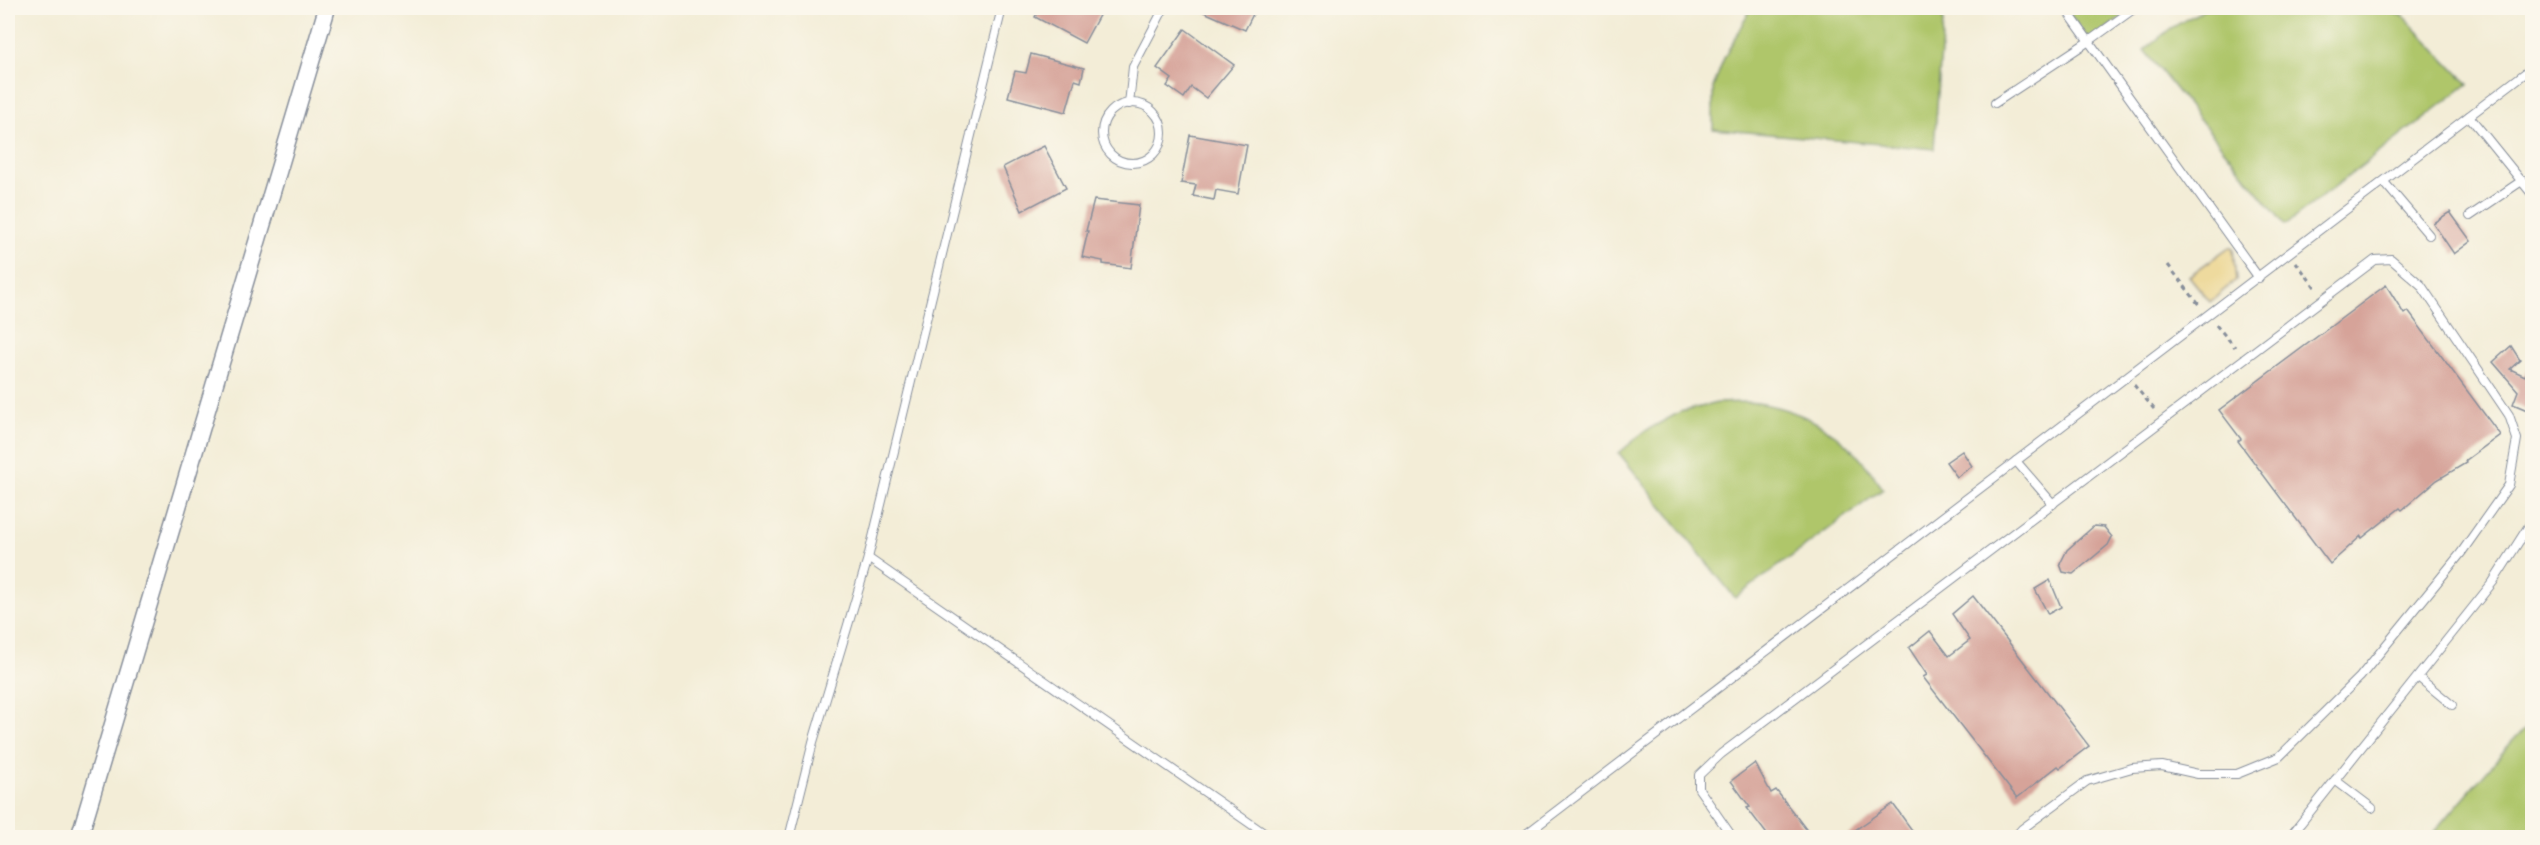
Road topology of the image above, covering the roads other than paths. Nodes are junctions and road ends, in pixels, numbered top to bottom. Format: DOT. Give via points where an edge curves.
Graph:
graph roads {
  1 [pos="327,8"];
  2 [pos="1002,8"];
  3 [pos="1164,8"];
  4 [pos="2065,8"];
  5 [pos="2135,8"];
  6 [pos="2089,41"];
  7 [pos="2532,68"];
  8 [pos="1995,103"];
  9 [pos="1129,104"];
  10 [pos="2469,116"];
  11 [pos="2523,180"];
  12 [pos="2384,182"];
  13 [pos="2532,194"];
  14 [pos="2470,216"];
  15 [pos="2429,235"];
  16 [pos="2259,278"];
  17 [pos="2016,461"];
  18 [pos="2053,504"];
  19 [pos="2532,521"];
  20 [pos="868,558"];
  21 [pos="2418,677"];
  22 [pos="2452,705"];
  23 [pos="2336,780"];
  24 [pos="2372,808"];
  25 [pos="80,837"];
  26 [pos="789,837"];
  27 [pos="1271,837"];
  28 [pos="1521,837"];
  29 [pos="1732,837"];
  30 [pos="2014,837"];
  31 [pos="2289,837"];
  1 -- 25 [label="street"];
  2 -- 20 [label="lane"];
  3 -- 9 [label="lane" via="1133,67"];
  4 -- 6 [label="lane"];
  5 -- 6 [label="lane"];
  6 -- 8 [label="lane"];
  6 -- 16 [label="lane"];
  7 -- 10 [label="lane"];
  9 -- 9 [label="lane" via="1112,111 1105,119 1102,136 1113,157 1138,163 1157,150 1161,126 1148,108"];
  10 -- 11 [label="lane"];
  10 -- 12 [label="lane"];
  11 -- 13 [label="lane"];
  11 -- 14 [label="lane"];
  12 -- 15 [label="lane"];
  12 -- 16 [label="lane"];
  16 -- 17 [label="lane"];
  17 -- 18 [label="lane"];
  17 -- 28 [label="lane"];
  18 -- 29 [label="lane" via="1698,775 1698,789"];
  18 -- 30 [label="lane" via="2375,260 2391,259 2421,285 2509,415 2517,439 2509,485 2461,553 2360,678 2279,757 2237,774 2198,774 2162,766 2132,768 2086,782"];
  19 -- 21 [label="lane" via="2493,582"];
  20 -- 26 [label="lane"];
  20 -- 27 [label="lane"];
  21 -- 22 [label="lane"];
  21 -- 23 [label="lane"];
  23 -- 24 [label="lane"];
  23 -- 31 [label="lane"];
}
